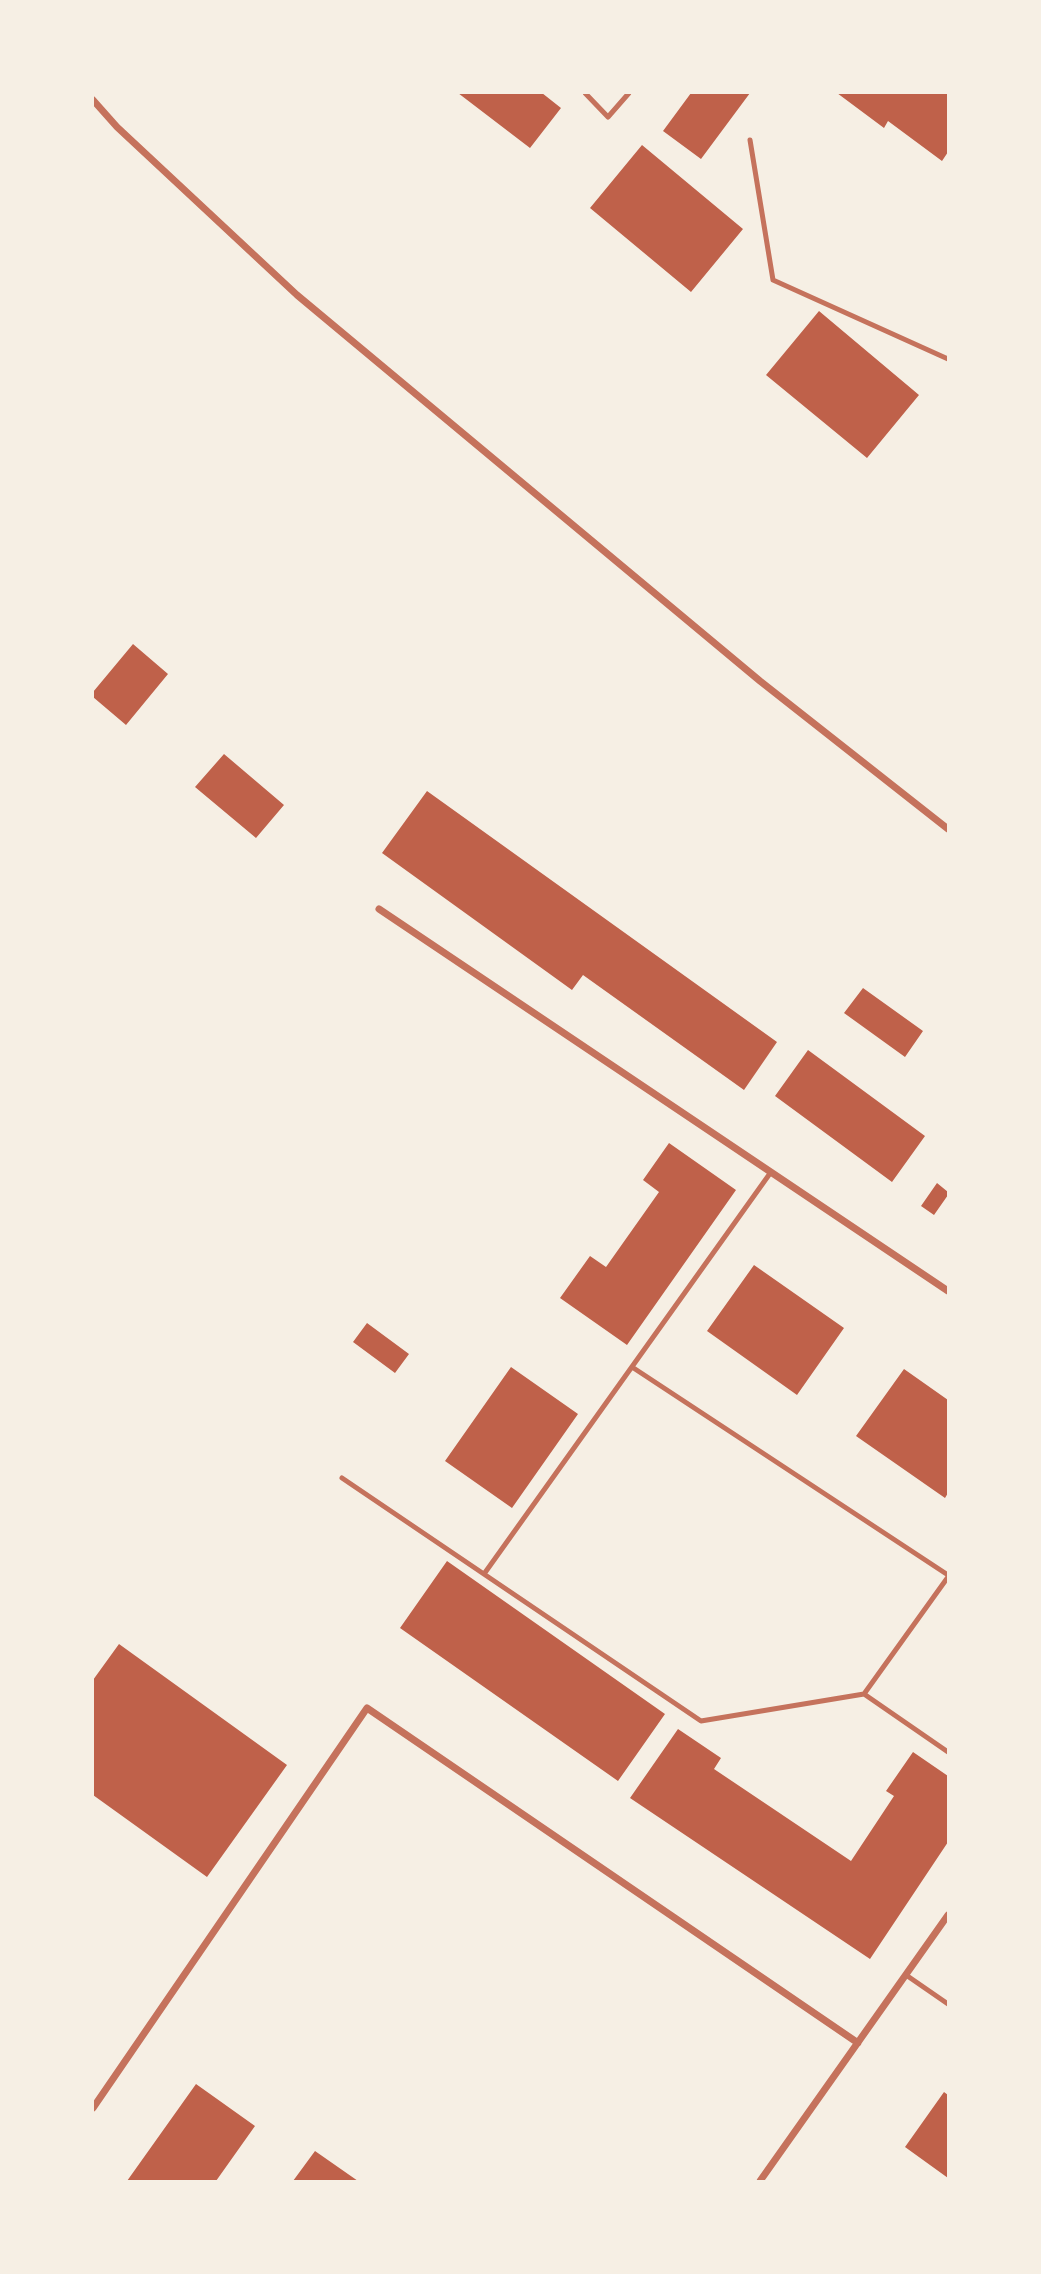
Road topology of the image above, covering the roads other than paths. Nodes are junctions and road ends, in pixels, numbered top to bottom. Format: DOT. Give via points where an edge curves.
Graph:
graph roads {
  1 [pos="585,93"];
  2 [pos="629,93"];
  3 [pos="93,100"];
  4 [pos="750,140"];
  5 [pos="948,359"];
  6 [pos="948,829"];
  7 [pos="379,909"];
  8 [pos="771,1172"];
  9 [pos="948,1291"];
  10 [pos="632,1367"];
  11 [pos="342,1478"];
  12 [pos="484,1574"];
  13 [pos="948,1576"];
  14 [pos="864,1694"];
  15 [pos="948,1752"];
  16 [pos="948,1915"];
  17 [pos="905,1975"];
  18 [pos="948,2004"];
  19 [pos="858,2043"];
  20 [pos="93,2108"];
  21 [pos="760,2181"];
  1 -- 2 [label="lane" via="608,117"];
  3 -- 6 [label="street" via="297,295 760,681"];
  4 -- 5 [label="lane" via="773,279"];
  7 -- 8 [label="street"];
  8 -- 9 [label="street"];
  8 -- 10 [label="lane"];
  10 -- 12 [label="lane"];
  10 -- 13 [label="lane"];
  11 -- 12 [label="lane"];
  12 -- 14 [label="lane" via="701,1721"];
  13 -- 14 [label="lane"];
  14 -- 15 [label="lane"];
  16 -- 17 [label="street"];
  17 -- 18 [label="lane"];
  17 -- 19 [label="street"];
  19 -- 20 [label="street" via="367,1708"];
  19 -- 21 [label="street"];
}
